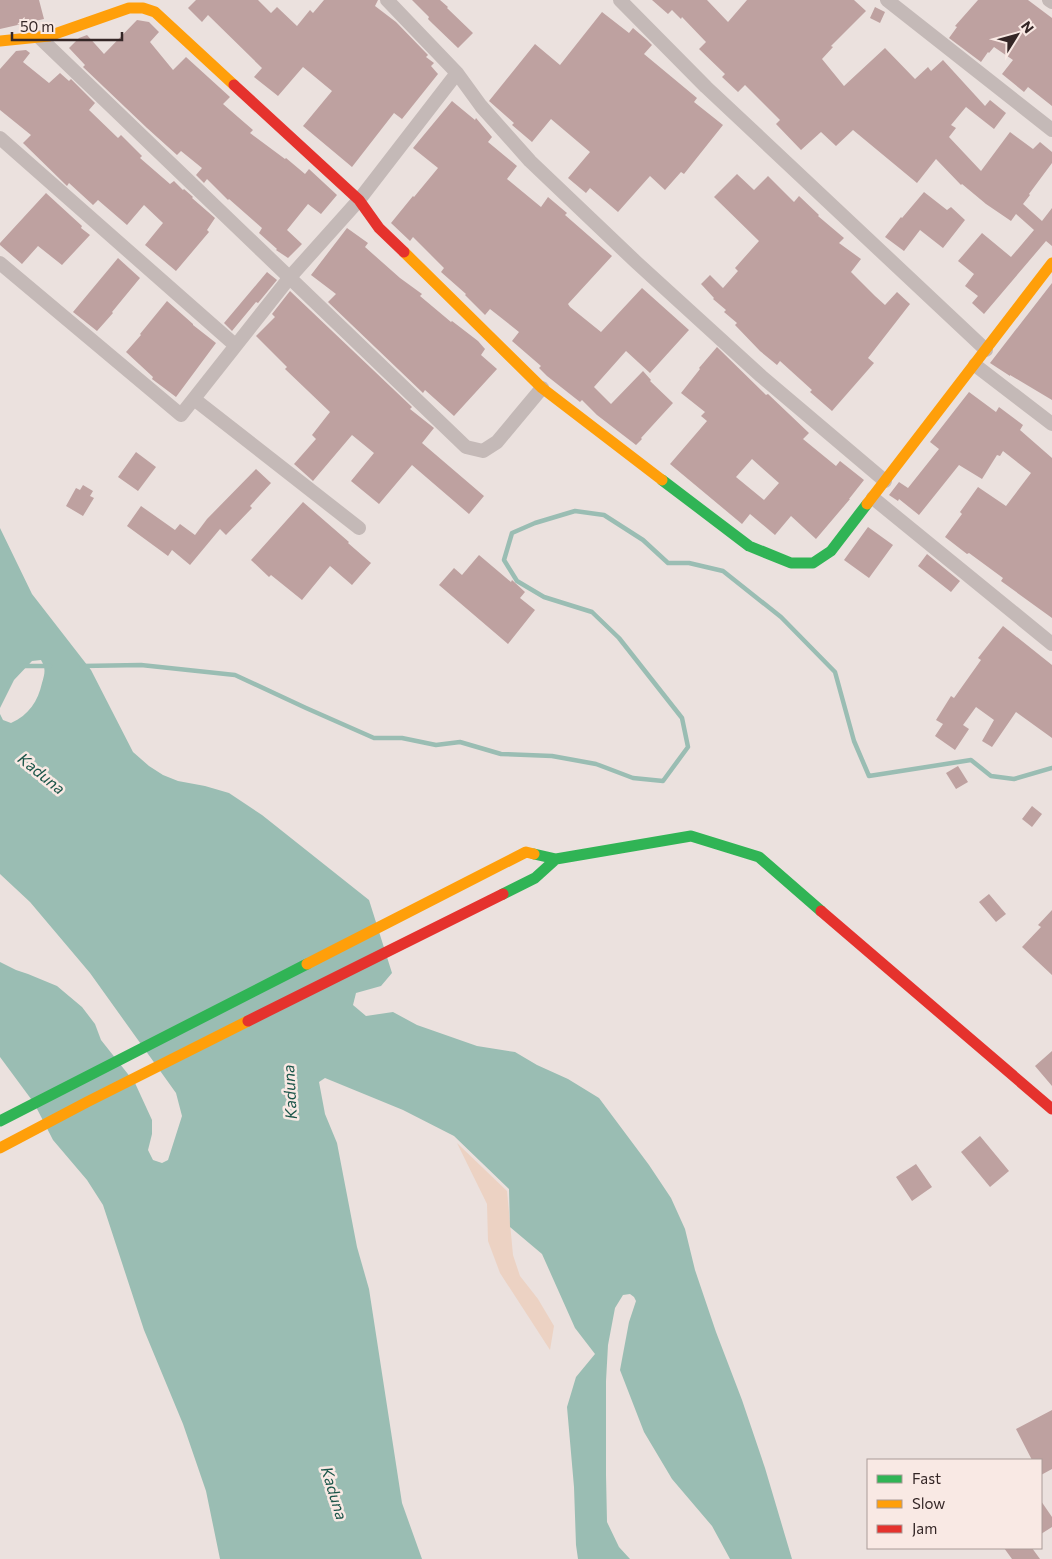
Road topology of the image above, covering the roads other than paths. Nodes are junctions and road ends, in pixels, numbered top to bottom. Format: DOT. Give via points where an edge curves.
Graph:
graph roads {
  1 [pos="388,0"];
  2 [pos="620,0"];
  3 [pos="887,0"];
  4 [pos="1049,0"];
  5 [pos="1052,2"];
  6 [pos="39,37"];
  7 [pos="0,41"];
  8 [pos="457,73"];
  9 [pos="1052,130"];
  10 [pos="0,138"];
  11 [pos="359,200"];
  12 [pos="1052,263"];
  13 [pos="0,264"];
  14 [pos="290,277"];
  15 [pos="235,345"];
  16 [pos="986,350"];
  17 [pos="975,365"];
  18 [pos="542,388"];
  19 [pos="194,399"];
  20 [pos="1052,424"];
  21 [pos="885,481"];
  22 [pos="873,498"];
  23 [pos="359,528"];
  24 [pos="1052,644"];
  25 [pos="556,859"];
  26 [pos="1052,1109"];
  27 [pos="0,1121"];
  28 [pos="0,1148"];
  1 -- 8 [label="street"];
  2 -- 16 [label="street" via="706,87"];
  3 -- 9 [label="street"];
  4 -- 5 [label="street"];
  6 -- 7 [label="street"];
  6 -- 11 [label="street" via="129,8 155,12"];
  6 -- 14 [label="street"];
  8 -- 11 [label="street"];
  8 -- 21 [label="street" via="481,106 530,161 761,376"];
  10 -- 15 [label="street"];
  11 -- 14 [label="street"];
  11 -- 18 [label="street" via="379,228"];
  12 -- 16 [label="street"];
  13 -- 19 [label="street" via="181,415"];
  14 -- 15 [label="street"];
  14 -- 18 [label="street" via="466,447 483,451 497,442"];
  15 -- 19 [label="street"];
  16 -- 17 [label="street"];
  17 -- 20 [label="street"];
  17 -- 21 [label="street"];
  18 -- 22 [label="street" via="748,546 791,563 813,563 831,551"];
  19 -- 23 [label="street"];
  21 -- 22 [label="street"];
  22 -- 24 [label="street"];
  25 -- 26 [label="street" via="691,836 759,857"];
  25 -- 27 [label="street" via="526,852"];
  25 -- 28 [label="street" via="535,878"];
}
